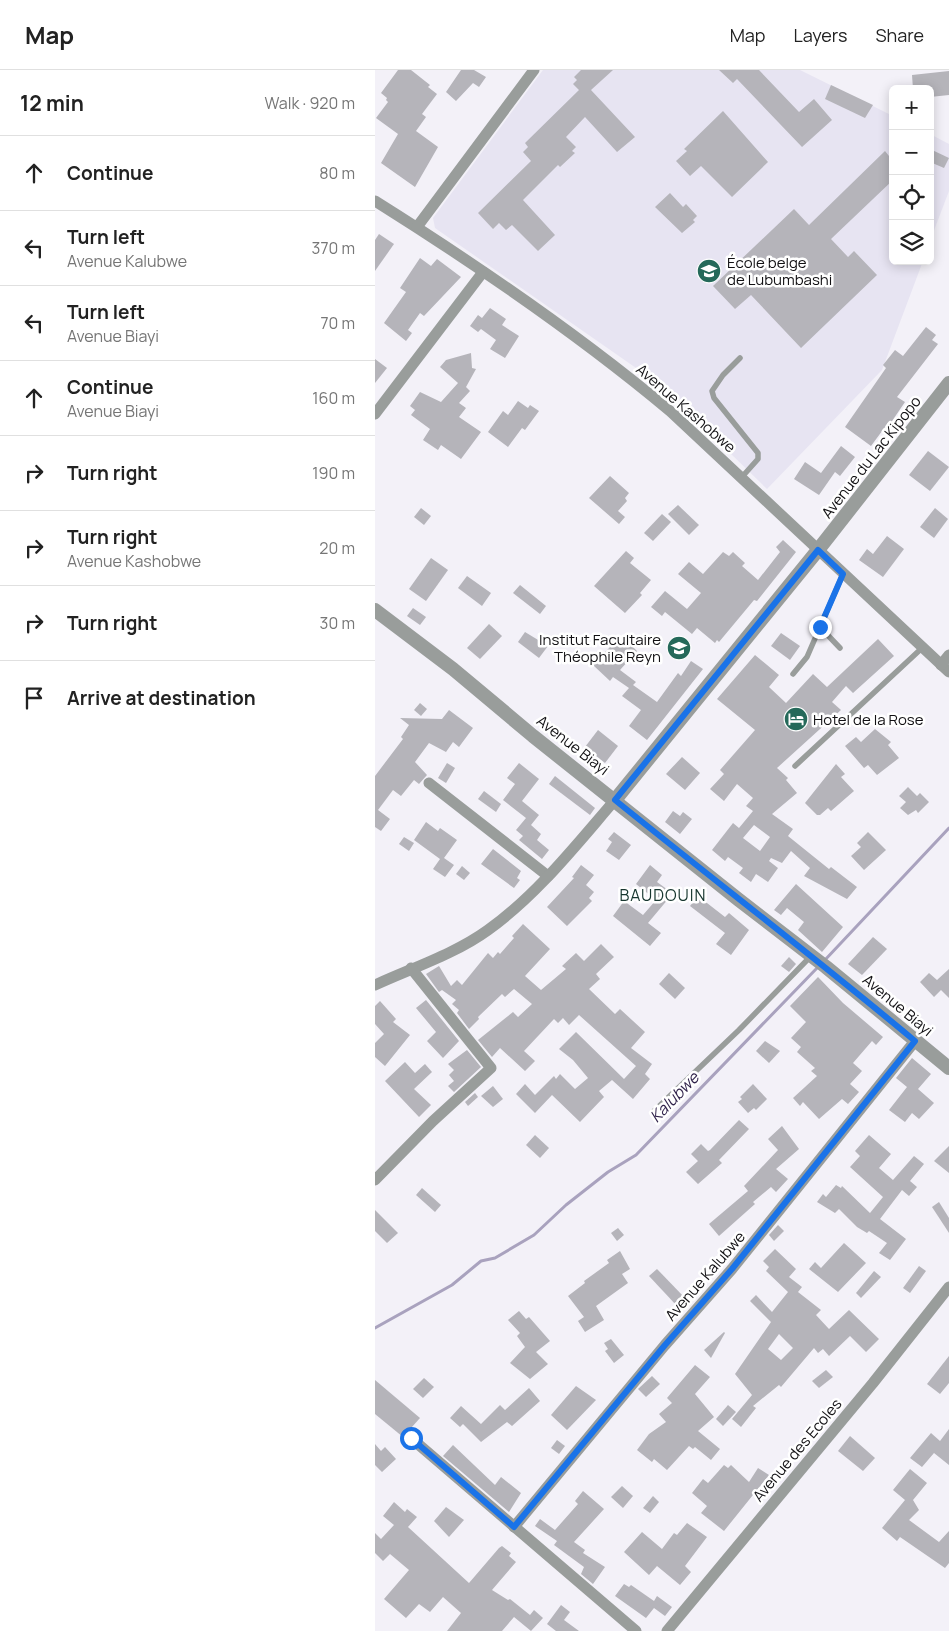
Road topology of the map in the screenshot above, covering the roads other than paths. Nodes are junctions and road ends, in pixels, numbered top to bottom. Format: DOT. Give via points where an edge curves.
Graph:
graph roads {
  1 [pos="534,70"];
  2 [pos="375,201"];
  3 [pos="417,227"];
  4 [pos="483,272"];
  5 [pos="740,358"];
  6 [pos="949,383"];
  7 [pos="375,414"];
  8 [pos="741,478"];
  9 [pos="818,550"];
  10 [pos="843,574"];
  11 [pos="375,610"];
  12 [pos="820,627"];
  13 [pos="840,648"];
  14 [pos="922,648"];
  15 [pos="949,655"];
  16 [pos="945,669"];
  17 [pos="793,674"];
  18 [pos="795,766"];
  19 [pos="429,784"];
  20 [pos="615,800"];
  21 [pos="548,876"];
  22 [pos="819,962"];
  23 [pos="411,968"];
  24 [pos="375,985"];
  25 [pos="915,1041"];
  26 [pos="949,1068"];
  27 [pos="653,1112"];
  28 [pos="375,1180"];
  29 [pos="949,1287"];
  30 [pos="411,1438"];
  31 [pos="514,1527"];
  32 [pos="636,1631"];
  33 [pos="667,1631"];
  1 -- 3 [label="street"];
  2 -- 3 [label="street, Avenue Kashobwe"];
  3 -- 4 [label="street, Avenue Kashobwe"];
  4 -- 7 [label="street"];
  4 -- 8 [label="street, Avenue Kashobwe" via="643,388"];
  5 -- 8 [label="lane" via="712,391 714,398 758,453 759,459"];
  6 -- 9 [label="street, Avenue du Lac Kipopo"];
  8 -- 9 [label="street, Avenue Kashobwe"];
  9 -- 10 [label="street, Avenue Kashobwe"];
  9 -- 20 [label="street, Avenue du Lac Kipopo"];
  10 -- 12 [label="lane"];
  10 -- 14 [label="street, Avenue Kashobwe"];
  11 -- 20 [label="street, Avenue Biayi"];
  12 -- 13 [label="lane"];
  12 -- 17 [label="lane" via="807,657"];
  14 -- 16 [label="street, Avenue Kashobwe"];
  14 -- 18 [label="lane"];
  15 -- 16 [label="street"];
  19 -- 21 [label="street"];
  20 -- 21 [label="street"];
  20 -- 22 [label="street, Avenue Biayi"];
  21 -- 23 [label="street" via="488,930"];
  22 -- 25 [label="street, Avenue Biayi"];
  22 -- 27 [label="lane" via="739,1030"];
  23 -- 24 [label="street"];
  23 -- 28 [label="street" via="491,1068"];
  25 -- 26 [label="street, Avenue Biayi"];
  25 -- 31 [label="street, Avenue Kalubwe" via="744,1254"];
  29 -- 33 [label="street, Avenue des Ecoles"];
  30 -- 31 [label="street"];
  31 -- 32 [label="street"];
}
